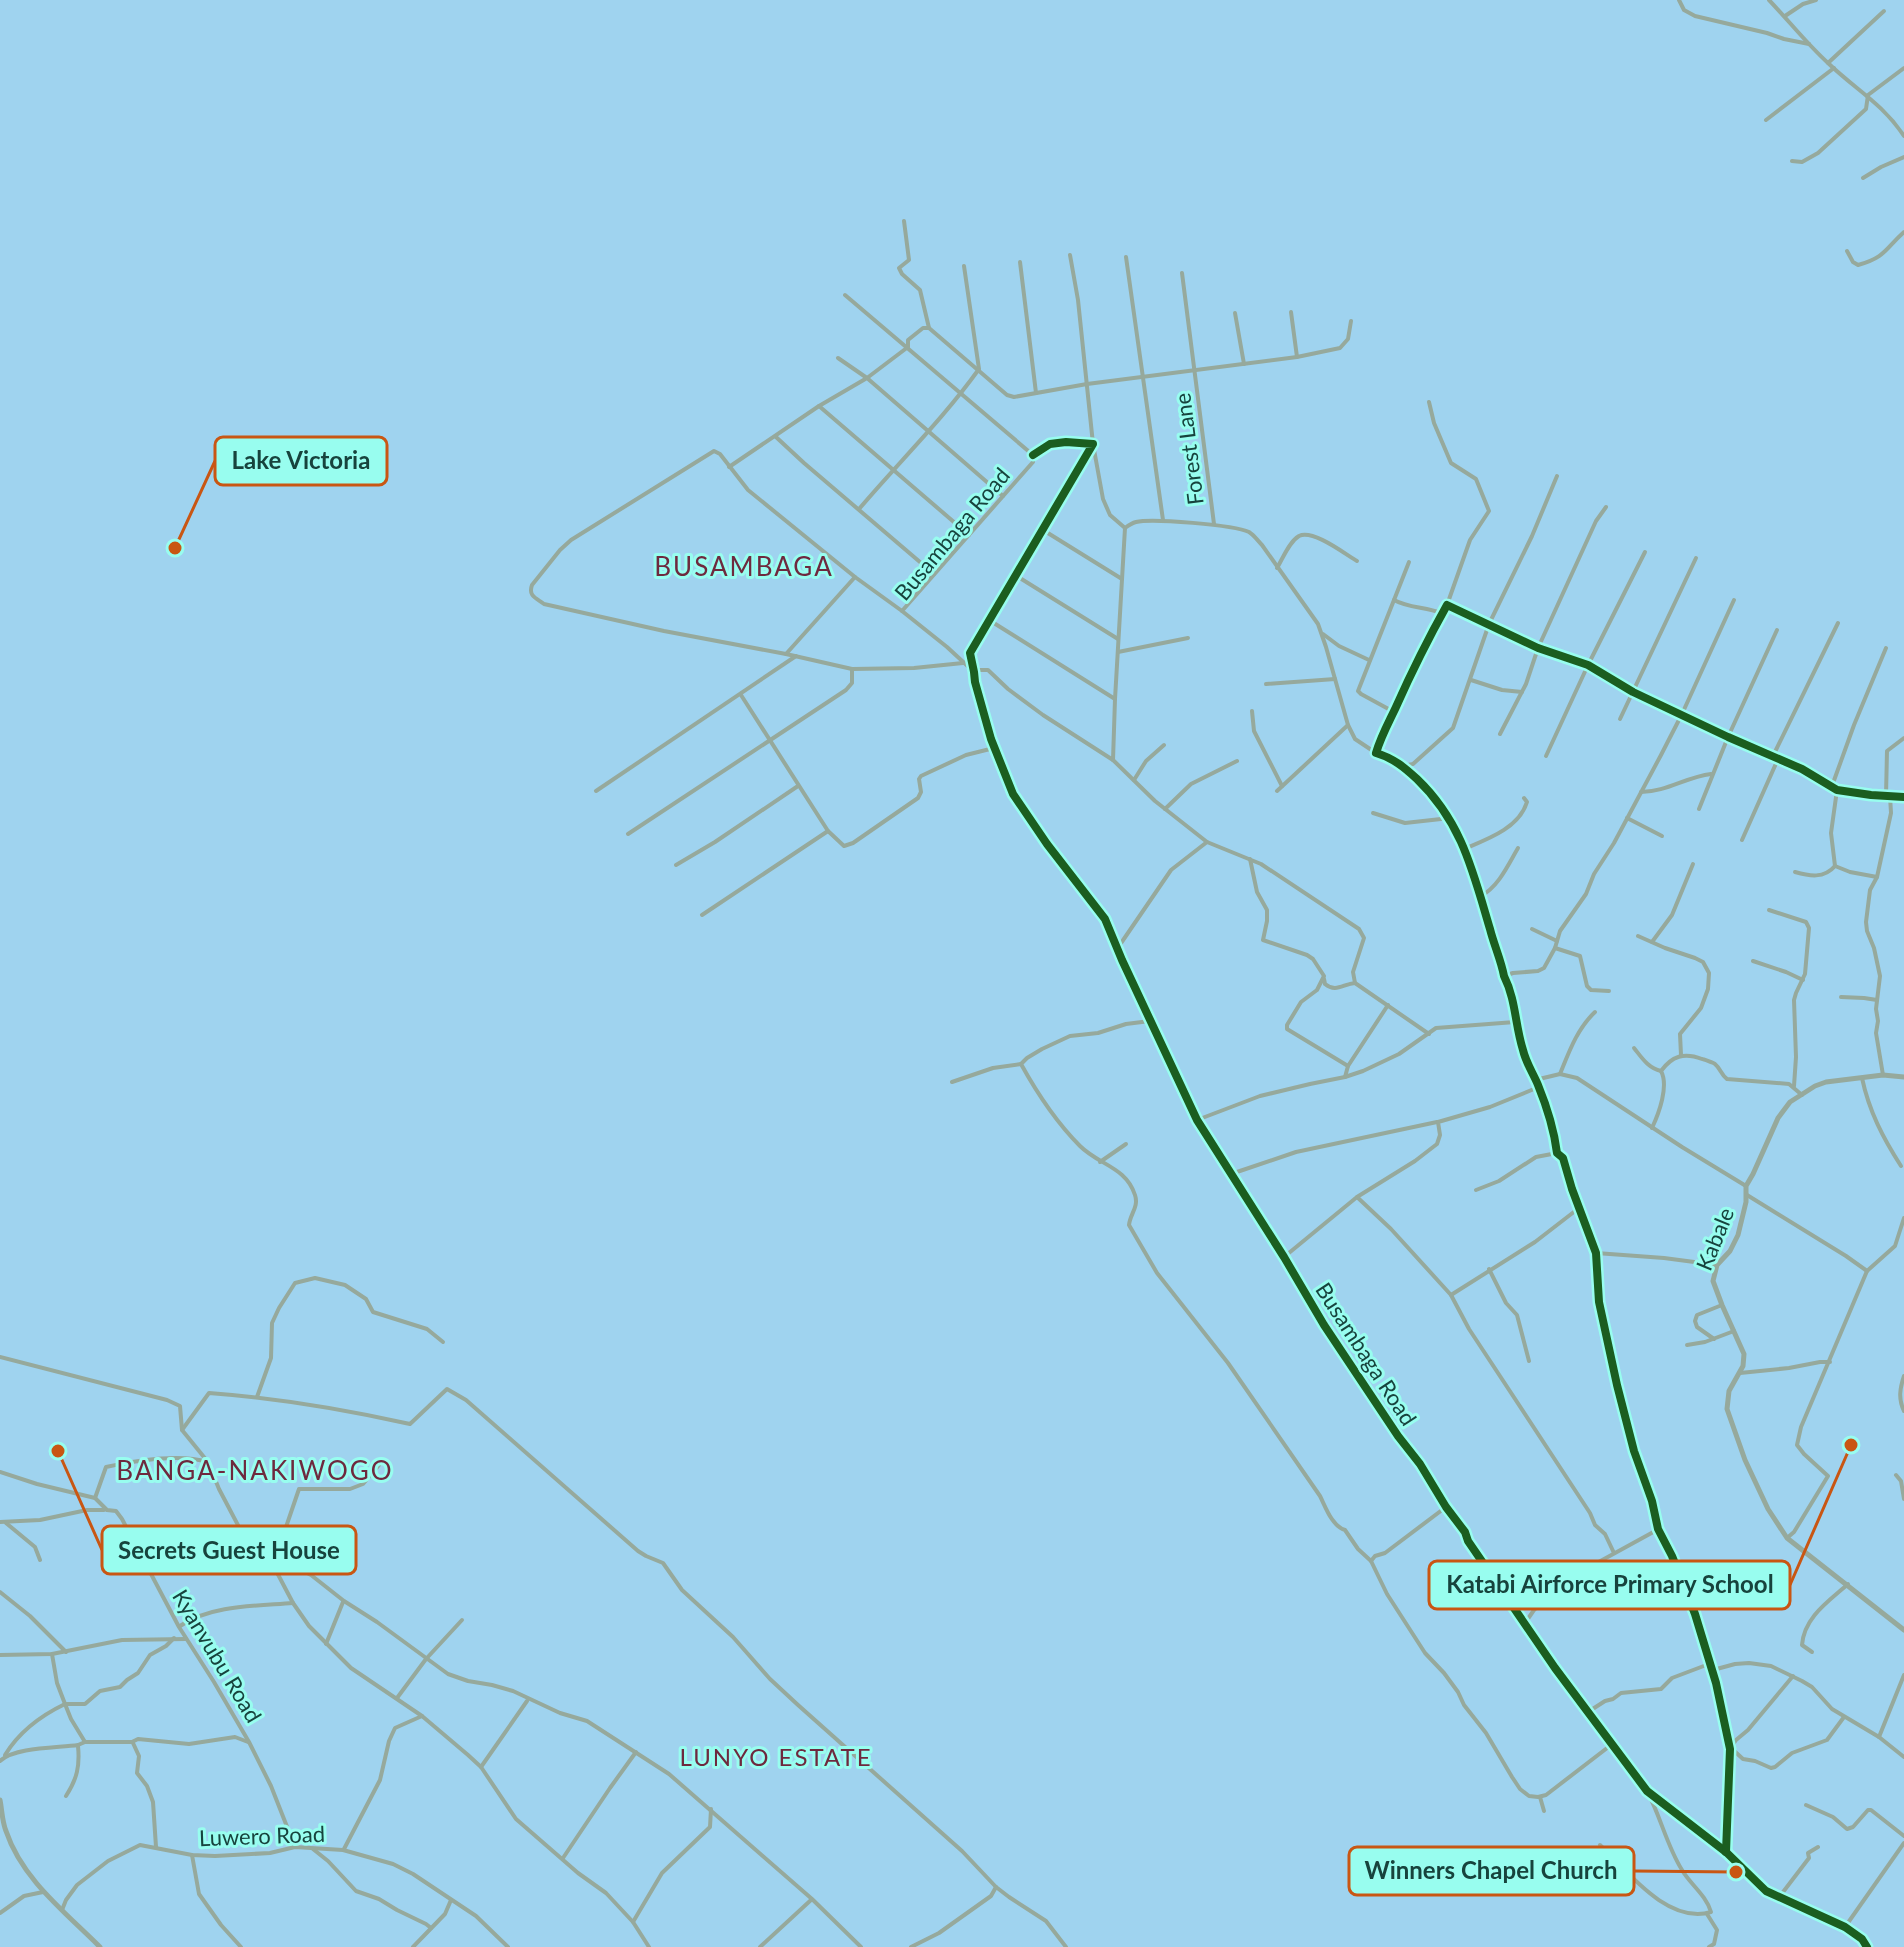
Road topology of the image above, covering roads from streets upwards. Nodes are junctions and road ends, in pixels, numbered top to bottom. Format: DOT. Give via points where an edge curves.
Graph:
graph roads {
  1 [pos="1679,0"];
  2 [pos="1769,0"];
  3 [pos="1816,0"];
  4 [pos="1884,11"];
  5 [pos="1785,16"];
  6 [pos="1809,44"];
  7 [pos="1828,63"];
  8 [pos="1834,68"];
  9 [pos="1904,68"];
  10 [pos="1868,95"];
  11 [pos="1766,120"];
  12 [pos="1904,136"];
  13 [pos="1904,157"];
  14 [pos="1792,161"];
  15 [pos="1863,178"];
  16 [pos="904,221"];
  17 [pos="1904,232"];
  18 [pos="1847,251"];
  19 [pos="1070,255"];
  20 [pos="1126,257"];
  21 [pos="1020,262"];
  22 [pos="964,266"];
  23 [pos="1182,273"];
  24 [pos="845,295"];
  25 [pos="1291,312"];
  26 [pos="1235,313"];
  27 [pos="1351,321"];
  28 [pos="929,328"];
  29 [pos="908,347"];
  30 [pos="1297,357"];
  31 [pos="838,358"];
  32 [pos="1244,364"];
  33 [pos="979,369"];
  34 [pos="1195,370"];
  35 [pos="1143,376"];
  36 [pos="867,378"];
  37 [pos="1087,384"];
  38 [pos="961,393"];
  39 [pos="1036,393"];
  40 [pos="1429,402"];
  41 [pos="819,406"];
  42 [pos="929,432"];
  43 [pos="776,437"];
  44 [pos="1093,444"];
  45 [pos="1033,455"];
  46 [pos="729,467"];
  47 [pos="892,470"];
  48 [pos="1557,476"];
  49 [pos="1003,496"];
  50 [pos="1606,507"];
  51 [pos="859,509"];
  52 [pos="1163,521"];
  53 [pos="1214,524"];
  54 [pos="1125,528"];
  55 [pos="1043,530"];
  56 [pos="969,535"];
  57 [pos="1645,552"];
  58 [pos="1696,558"];
  59 [pos="1357,561"];
  60 [pos="1409,562"];
  61 [pos="1277,568"];
  62 [pos="934,574"];
  63 [pos="1015,575"];
  64 [pos="855,577"];
  65 [pos="1122,579"];
  66 [pos="1394,600"];
  67 [pos="1734,600"];
  68 [pos="1447,605"];
  69 [pos="902,611"];
  70 [pos="1442,613"];
  71 [pos="989,620"];
  72 [pos="1838,623"];
  73 [pos="1489,624"];
  74 [pos="1777,630"];
  75 [pos="1321,633"];
  76 [pos="1188,638"];
  77 [pos="1119,639"];
  78 [pos="1538,648"];
  79 [pos="1886,648"];
  80 [pos="1118,652"];
  81 [pos="786,654"];
  82 [pos="796,656"];
  83 [pos="1369,660"];
  84 [pos="963,663"];
  85 [pos="1588,665"];
  86 [pos="852,669"];
  87 [pos="974,672"];
  88 [pos="1335,679"];
  89 [pos="1471,680"];
  90 [pos="1266,684"];
  91 [pos="1522,692"];
  92 [pos="1633,692"];
  93 [pos="741,695"];
  94 [pos="1115,699"];
  95 [pos="1252,711"];
  96 [pos="1394,712"];
  97 [pos="1682,714"];
  98 [pos="1620,719"];
  99 [pos="1348,725"];
  100 [pos="1500,734"];
  101 [pos="1728,737"];
  102 [pos="1904,738"];
  103 [pos="770,740"];
  104 [pos="1164,745"];
  105 [pos="994,748"];
  106 [pos="1376,753"];
  107 [pos="1546,756"];
  108 [pos="1776,757"];
  109 [pos="1113,760"];
  110 [pos="1237,761"];
  111 [pos="1403,766"];
  112 [pos="1711,774"];
  113 [pos="1134,780"];
  114 [pos="798,786"];
  115 [pos="1282,786"];
  116 [pos="1835,788"];
  117 [pos="596,791"];
  118 [pos="1277,791"];
  119 [pos="1641,792"];
  120 [pos="1888,796"];
  121 [pos="1904,797"];
  122 [pos="1524,798"];
  123 [pos="1165,809"];
  124 [pos="1699,809"];
  125 [pos="1373,813"];
  126 [pos="1450,818"];
  127 [pos="1627,818"];
  128 [pos="828,831"];
  129 [pos="628,834"];
  130 [pos="1662,836"];
  131 [pos="1742,840"];
  132 [pos="1207,842"];
  133 [pos="1518,848"];
  134 [pos="1464,849"];
  135 [pos="1250,859"];
  136 [pos="1693,864"];
  137 [pos="676,865"];
  138 [pos="1835,866"];
  139 [pos="1795,872"];
  140 [pos="1877,877"];
  141 [pos="1481,896"];
  142 [pos="1769,910"];
  143 [pos="702,915"];
  144 [pos="1532,929"];
  145 [pos="1638,936"];
  146 [pos="1557,941"];
  147 [pos="1652,942"];
  148 [pos="1555,948"];
  149 [pos="1117,949"];
  150 [pos="1753,961"];
  151 [pos="1324,976"];
  152 [pos="1504,976"];
  153 [pos="1803,980"];
  154 [pos="1355,983"];
  155 [pos="1609,991"];
  156 [pos="1841,997"];
  157 [pos="1877,1000"];
  158 [pos="1388,1005"];
  159 [pos="1595,1012"];
  160 [pos="1150,1021"];
  161 [pos="1515,1022"];
  162 [pos="1429,1034"];
  163 [pos="1634,1048"];
  164 [pos="1681,1055"];
  165 [pos="1021,1064"];
  166 [pos="1348,1066"];
  167 [pos="1661,1071"];
  168 [pos="1560,1074"];
  169 [pos="1883,1075"];
  170 [pos="1345,1077"];
  171 [pos="1904,1077"];
  172 [pos="1862,1078"];
  173 [pos="1535,1080"];
  174 [pos="952,1082"];
  175 [pos="1794,1086"];
  176 [pos="1539,1087"];
  177 [pos="1802,1095"];
  178 [pos="1197,1120"];
  179 [pos="1438,1122"];
  180 [pos="1652,1128"];
  181 [pos="1126,1144"];
  182 [pos="1557,1153"];
  183 [pos="1100,1162"];
  184 [pos="1901,1166"];
  185 [pos="1231,1174"];
  186 [pos="1746,1186"];
  187 [pos="1476,1190"];
  188 [pos="1745,1194"];
  189 [pos="1357,1197"];
  190 [pos="1579,1208"];
  191 [pos="1904,1218"];
  192 [pos="1596,1253"];
  193 [pos="1284,1257"];
  194 [pos="1717,1265"];
  195 [pos="1489,1269"];
  196 [pos="1867,1271"];
  197 [pos="1451,1295"];
  198 [pos="1722,1305"];
  199 [pos="1734,1331"];
  200 [pos="1714,1339"];
  201 [pos="443,1342"];
  202 [pos="1687,1345"];
  203 [pos="0,1357"];
  204 [pos="1529,1361"];
  205 [pos="1830,1362"];
  206 [pos="1740,1373"];
  207 [pos="1904,1376"];
  208 [pos="257,1397"];
  209 [pos="1904,1411"];
  210 [pos="182,1430"];
  211 [pos="208,1462"];
  212 [pos="379,1465"];
  213 [pos="0,1472"];
  214 [pos="1896,1475"];
  215 [pos="95,1498"];
  216 [pos="1904,1499"];
  217 [pos="1446,1507"];
  218 [pos="107,1510"];
  219 [pos="2,1522"];
  220 [pos="1658,1529"];
  221 [pos="1787,1538"];
  222 [pos="1614,1553"];
  223 [pos="277,1558"];
  224 [pos="40,1560"];
  225 [pos="1371,1561"];
  226 [pos="273,1565"];
  227 [pos="1848,1584"];
  228 [pos="0,1592"];
  229 [pos="344,1601"];
  230 [pos="293,1603"];
  231 [pos="462,1620"];
  232 [pos="1525,1623"];
  233 [pos="179,1627"];
  234 [pos="1904,1630"];
  235 [pos="174,1638"];
  236 [pos="186,1639"];
  237 [pos="326,1644"];
  238 [pos="66,1652"];
  239 [pos="1812,1652"];
  240 [pos="52,1654"];
  241 [pos="0,1655"];
  242 [pos="426,1659"];
  243 [pos="1709,1664"];
  244 [pos="1713,1670"];
  245 [pos="1904,1675"];
  246 [pos="1793,1676"];
  247 [pos="397,1698"];
  248 [pos="528,1700"];
  249 [pos="65,1704"];
  250 [pos="1588,1712"];
  251 [pos="422,1716"];
  252 [pos="1844,1717"];
  253 [pos="1879,1737"];
  254 [pos="85,1742"];
  255 [pos="132,1742"];
  256 [pos="249,1742"];
  257 [pos="78,1745"];
  258 [pos="1611,1745"];
  259 [pos="1730,1749"];
  260 [pos="636,1752"];
  261 [pos="1904,1757"];
  262 [pos="2,1759"];
  263 [pos="481,1767"];
  264 [pos="1647,1791"];
  265 [pos="66,1796"];
  266 [pos="1540,1797"];
  267 [pos="0,1800"];
  268 [pos="1806,1805"];
  269 [pos="711,1809"];
  270 [pos="1544,1811"];
  271 [pos="1904,1836"];
  272 [pos="1904,1843"];
  273 [pos="1600,1845"];
  274 [pos="156,1847"];
  275 [pos="295,1847"];
  276 [pos="1818,1847"];
  277 [pos="313,1849"];
  278 [pos="343,1850"];
  279 [pos="1726,1852"];
  280 [pos="192,1855"];
  281 [pos="563,1858"];
  282 [pos="996,1887"];
  283 [pos="43,1892"];
  284 [pos="1780,1896"];
  285 [pos="452,1899"];
  286 [pos="812,1899"];
  287 [pos="62,1910"];
  288 [pos="0,1913"];
  289 [pos="1707,1914"];
  290 [pos="633,1922"];
  291 [pos="1845,1927"];
  292 [pos="431,1928"];
  293 [pos="100,1947"];
  294 [pos="241,1947"];
  295 [pos="413,1947"];
  296 [pos="508,1947"];
  297 [pos="649,1947"];
  298 [pos="760,1947"];
  299 [pos="861,1947"];
  300 [pos="911,1947"];
  301 [pos="1066,1947"];
  302 [pos="1709,1947"];
  303 [pos="1867,1947"];
  1 -- 6 [label="street" via="1695,16"];
  2 -- 5 [label="street"];
  3 -- 5 [label="street"];
  4 -- 7 [label="street"];
  5 -- 6 [label="street"];
  6 -- 7 [label="street"];
  7 -- 8 [label="street"];
  8 -- 10 [label="street"];
  8 -- 11 [label="street"];
  9 -- 10 [label="street"];
  10 -- 12 [label="street"];
  10 -- 14 [label="street" via="1866,109 1826,146 1808,160"];
  13 -- 15 [label="street"];
  16 -- 28 [label="street" via="910,256 899,271 920,290"];
  17 -- 18 [label="street" via="1878,258 1863,264 1853,262"];
  19 -- 37 [label="street"];
  20 -- 35 [label="street"];
  21 -- 39 [label="street"];
  22 -- 33 [label="street"];
  23 -- 34 [label="street, Forest Lane"];
  24 -- 29 [label="street, Busambaga Road"];
  25 -- 30 [label="street"];
  26 -- 32 [label="street"];
  27 -- 30 [label="street" via="1348,339 1340,348"];
  28 -- 29 [label="street" via="908,340"];
  28 -- 33 [label="street"];
  29 -- 36 [label="street"];
  29 -- 38 [label="street, Busambaga Road"];
  30 -- 32 [label="street"];
  31 -- 36 [label="street"];
  32 -- 34 [label="street"];
  33 -- 38 [label="street"];
  33 -- 39 [label="street" via="1011,396"];
  34 -- 35 [label="street"];
  34 -- 53 [label="street, Forest Lane"];
  35 -- 37 [label="street"];
  35 -- 52 [label="street"];
  36 -- 41 [label="street"];
  36 -- 42 [label="street"];
  37 -- 39 [label="street"];
  37 -- 44 [label="street"];
  38 -- 42 [label="street"];
  38 -- 45 [label="street, Busambaga Road"];
  40 -- 68 [label="street" via="1451,463 1476,479 1489,511 1470,540"];
  41 -- 43 [label="street"];
  41 -- 47 [label="street"];
  42 -- 47 [label="street"];
  42 -- 49 [label="street"];
  43 -- 46 [label="street"];
  43 -- 51 [label="street"];
  44 -- 45 [label="street" via="1050,444"];
  44 -- 54 [label="street" via="1106,508"];
  44 -- 55 [label="street"];
  45 -- 49 [label="street, Busambaga Road" via="1033,462"];
  46 -- 64 [label="street" via="748,490"];
  46 -- 81 [label="street" via="712,452 571,540 530,591 544,604"];
  47 -- 51 [label="street"];
  47 -- 56 [label="street"];
  48 -- 73 [label="street"];
  49 -- 56 [label="street, Busambaga Road"];
  50 -- 78 [label="street"];
  51 -- 62 [label="street"];
  52 -- 53 [label="street"];
  52 -- 54 [label="street"];
  53 -- 61 [label="street" via="1251,533"];
  54 -- 65 [label="street"];
  55 -- 63 [label="street"];
  55 -- 65 [label="street"];
  56 -- 62 [label="street, Busambaga Road"];
  57 -- 85 [label="street"];
  58 -- 92 [label="street"];
  59 -- 61 [label="street" via="1306,534 1292,543"];
  60 -- 66 [label="street"];
  61 -- 75 [label="street"];
  62 -- 69 [label="street, Busambaga Road"];
  63 -- 71 [label="street"];
  63 -- 77 [label="street"];
  64 -- 69 [label="street"];
  64 -- 81 [label="street"];
  65 -- 77 [label="street"];
  66 -- 70 [label="street"];
  66 -- 83 [label="street"];
  67 -- 97 [label="street"];
  68 -- 70 [label="street"];
  68 -- 73 [label="street"];
  69 -- 84 [label="street, Busambaga Road"];
  70 -- 96 [label="street"];
  71 -- 87 [label="street" via="970,653"];
  71 -- 94 [label="street"];
  72 -- 108 [label="street"];
  73 -- 78 [label="street"];
  73 -- 89 [label="street"];
  74 -- 101 [label="street"];
  75 -- 83 [label="street"];
  75 -- 88 [label="street"];
  76 -- 80 [label="street"];
  77 -- 80 [label="street"];
  78 -- 85 [label="street"];
  78 -- 91 [label="street"];
  79 -- 116 [label="street"];
  80 -- 94 [label="street"];
  81 -- 82 [label="street"];
  82 -- 86 [label="street"];
  82 -- 93 [label="street"];
  83 -- 96 [label="street" via="1358,691"];
  84 -- 86 [label="street"];
  84 -- 87 [label="street, Busambaga Road"];
  85 -- 92 [label="street"];
  85 -- 107 [label="street"];
  86 -- 103 [label="street" via="850,687"];
  87 -- 105 [label="street, Busambaga Road"];
  87 -- 109 [label="street" via="988,670 1043,715"];
  88 -- 90 [label="street"];
  88 -- 99 [label="street"];
  89 -- 91 [label="street"];
  89 -- 111 [label="street" via="1453,728 1413,764"];
  91 -- 100 [label="street"];
  92 -- 97 [label="street"];
  92 -- 98 [label="street"];
  93 -- 103 [label="street"];
  93 -- 117 [label="street"];
  94 -- 109 [label="street"];
  95 -- 115 [label="street" via="1254,731"];
  96 -- 106 [label="street"];
  97 -- 101 [label="street"];
  97 -- 119 [label="street"];
  99 -- 106 [label="street" via="1355,739"];
  99 -- 115 [label="street"];
  101 -- 108 [label="street"];
  101 -- 112 [label="street"];
  102 -- 120 [label="street" via="1887,751"];
  103 -- 114 [label="street"];
  103 -- 129 [label="street"];
  104 -- 113 [label="street"];
  105 -- 128 [label="street" via="921,776 918,798 853,843 844,846"];
  105 -- 149 [label="street, Busambaga Road" via="1021,808 1105,919"];
  106 -- 111 [label="street"];
  108 -- 116 [label="street"];
  108 -- 131 [label="street"];
  109 -- 113 [label="street"];
  110 -- 123 [label="street" via="1191,784"];
  111 -- 126 [label="street"];
  112 -- 119 [label="street" via="1658,792"];
  112 -- 124 [label="street"];
  113 -- 123 [label="street"];
  114 -- 128 [label="street"];
  114 -- 137 [label="street"];
  115 -- 118 [label="street"];
  116 -- 120 [label="street"];
  116 -- 138 [label="street"];
  119 -- 127 [label="street"];
  120 -- 121 [label="street"];
  120 -- 140 [label="street" via="1891,813"];
  122 -- 134 [label="street" via="1526,807 1508,828"];
  123 -- 132 [label="street"];
  125 -- 126 [label="street" via="1405,823"];
  126 -- 134 [label="street"];
  127 -- 130 [label="street"];
  127 -- 146 [label="street"];
  128 -- 143 [label="street"];
  132 -- 135 [label="street"];
  132 -- 149 [label="street" via="1171,870"];
  133 -- 141 [label="street" via="1491,891"];
  134 -- 141 [label="street"];
  135 -- 151 [label="street" via="1267,910 1263,940 1307,955"];
  135 -- 154 [label="street" via="1359,929 1364,938 1353,972"];
  136 -- 147 [label="street" via="1672,915"];
  138 -- 139 [label="street" via="1820,875"];
  138 -- 140 [label="street"];
  140 -- 157 [label="street" via="1866,922 1880,976"];
  141 -- 152 [label="street"];
  142 -- 153 [label="street" via="1808,924"];
  144 -- 146 [label="street"];
  145 -- 147 [label="street"];
  146 -- 148 [label="street"];
  147 -- 164 [label="street" via="1703,962 1709,973 1701,1008 1680,1034"];
  148 -- 152 [label="street" via="1544,968"];
  148 -- 155 [label="street" via="1580,956 1591,990"];
  149 -- 160 [label="street, Busambaga Road"];
  150 -- 153 [label="street"];
  151 -- 154 [label="street" via="1331,989"];
  151 -- 166 [label="street" via="1287,1027"];
  152 -- 161 [label="street"];
  153 -- 175 [label="street" via="1794,1000"];
  154 -- 158 [label="street"];
  156 -- 157 [label="street"];
  157 -- 169 [label="street" via="1876,1043"];
  158 -- 162 [label="street"];
  158 -- 166 [label="street"];
  159 -- 168 [label="street" via="1576,1037"];
  160 -- 165 [label="street" via="1070,1036"];
  160 -- 178 [label="street, Busambaga Road"];
  161 -- 162 [label="street" via="1446,1026"];
  161 -- 173 [label="street"];
  162 -- 170 [label="street" via="1399,1054"];
  163 -- 167 [label="street"];
  164 -- 167 [label="street"];
  164 -- 175 [label="street" via="1715,1064 1727,1079"];
  165 -- 174 [label="street"];
  165 -- 183 [label="street" via="1069,1134"];
  166 -- 170 [label="street"];
  167 -- 180 [label="street" via="1663,1089"];
  168 -- 173 [label="street"];
  168 -- 180 [label="street" via="1577,1078"];
  169 -- 171 [label="street, Kabale"];
  169 -- 172 [label="street, Kabale"];
  170 -- 178 [label="street" via="1260,1096"];
  172 -- 177 [label="street, Kabale" via="1826,1082"];
  172 -- 184 [label="street" via="1874,1118"];
  173 -- 176 [label="street"];
  175 -- 177 [label="street"];
  176 -- 179 [label="street"];
  176 -- 182 [label="street"];
  177 -- 186 [label="street, Kabale" via="1778,1118"];
  178 -- 185 [label="street, Busambaga Road"];
  179 -- 185 [label="street" via="1296,1152"];
  179 -- 189 [label="street" via="1437,1144"];
  180 -- 186 [label="street"];
  181 -- 183 [label="street"];
  182 -- 187 [label="street" via="1536,1157"];
  182 -- 190 [label="street"];
  183 -- 225 [label="street" via="1126,1177 1136,1207 1129,1225 1157,1273 1228,1363 1329,1515"];
  185 -- 193 [label="street, Busambaga Road"];
  186 -- 188 [label="street, Kabale"];
  188 -- 194 [label="street, Kabale" via="1734,1244"];
  188 -- 196 [label="street"];
  189 -- 193 [label="street"];
  189 -- 197 [label="street"];
  190 -- 192 [label="street"];
  190 -- 195 [label="street"];
  191 -- 196 [label="street" via="1895,1246"];
  192 -- 194 [label="street"];
  192 -- 220 [label="street" via="1599,1302 1617,1385"];
  193 -- 217 [label="street, Busambaga Road"];
  194 -- 198 [label="street, Kabale" via="1713,1281"];
  195 -- 197 [label="street"];
  195 -- 204 [label="street" via="1517,1315"];
  196 -- 205 [label="street"];
  197 -- 222 [label="street"];
  198 -- 199 [label="street, Kabale"];
  198 -- 200 [label="street" via="1697,1315 1695,1321"];
  199 -- 200 [label="street"];
  199 -- 206 [label="street, Kabale" via="1744,1354"];
  200 -- 202 [label="street"];
  201 -- 208 [label="street" via="427,1329 373,1312 366,1299 345,1285 315,1278 295,1283 272,1323 271,1358"];
  203 -- 210 [label="street" via="174,1402 180,1406"];
  205 -- 206 [label="street"];
  205 -- 221 [label="street" via="1797,1445 1828,1476"];
  206 -- 221 [label="street, Kabale" via="1729,1391 1727,1409 1745,1460"];
  207 -- 209 [label="street"];
  208 -- 210 [label="street" via="209,1393"];
  208 -- 282 [label="street" via="410,1424 447,1389 466,1400 638,1551 663,1563 677,1586 770,1679"];
  210 -- 211 [label="street"];
  211 -- 215 [label="street" via="179,1459 106,1467"];
  211 -- 226 [label="street" via="240,1529"];
  212 -- 223 [label="street" via="363,1484 350,1489 299,1489"];
  213 -- 215 [label="street"];
  214 -- 216 [label="street"];
  215 -- 218 [label="street, Kyanvubu Road"];
  217 -- 225 [label="street"];
  217 -- 232 [label="street, Busambaga Road"];
  218 -- 219 [label="street"];
  218 -- 233 [label="street, Kyanvubu Road" via="122,1519"];
  219 -- 224 [label="street" via="35,1547"];
  220 -- 222 [label="street"];
  220 -- 243 [label="street" via="1695,1614"];
  221 -- 227 [label="street, Kabale"];
  222 -- 232 [label="street" via="1557,1588"];
  223 -- 226 [label="street"];
  223 -- 229 [label="street" via="311,1575"];
  225 -- 266 [label="street" via="1425,1653 1458,1692 1520,1789"];
  226 -- 230 [label="street"];
  227 -- 234 [label="street, Kabale"];
  227 -- 239 [label="street" via="1808,1623 1802,1645"];
  228 -- 238 [label="street"];
  229 -- 237 [label="street"];
  229 -- 242 [label="street"];
  230 -- 233 [label="street" via="230,1609 192,1618"];
  230 -- 237 [label="street"];
  231 -- 242 [label="street"];
  232 -- 250 [label="street, Busambaga Road"];
  233 -- 236 [label="street, Kyanvubu Road"];
  235 -- 236 [label="street"];
  235 -- 238 [label="street" via="111,1641"];
  235 -- 249 [label="street" via="120,1687 100,1691 85,1704"];
  236 -- 256 [label="street, Kyanvubu Road"];
  237 -- 247 [label="street"];
  238 -- 240 [label="street"];
  240 -- 241 [label="street"];
  240 -- 249 [label="street"];
  242 -- 247 [label="street"];
  242 -- 248 [label="street" via="448,1674"];
  243 -- 244 [label="street"];
  243 -- 250 [label="street" via="1672,1678 1661,1689 1621,1693"];
  244 -- 246 [label="street" via="1749,1663"];
  244 -- 259 [label="street"];
  245 -- 253 [label="street"];
  246 -- 252 [label="street"];
  246 -- 259 [label="street"];
  247 -- 251 [label="street"];
  248 -- 260 [label="street" via="587,1721"];
  248 -- 263 [label="street"];
  249 -- 254 [label="street"];
  249 -- 262 [label="street" via="19,1736"];
  250 -- 258 [label="street, Busambaga Road"];
  251 -- 263 [label="street"];
  251 -- 278 [label="street" via="395,1728 380,1780"];
  252 -- 253 [label="street"];
  252 -- 259 [label="street" via="1827,1740 1792,1753 1775,1767 1743,1759"];
  253 -- 261 [label="street"];
  254 -- 255 [label="street"];
  254 -- 257 [label="street"];
  255 -- 256 [label="street" via="189,1744 235,1737"];
  255 -- 274 [label="street" via="139,1756 137,1773 153,1802"];
  256 -- 275 [label="street, Kyanvubu Road"];
  257 -- 262 [label="street"];
  257 -- 265 [label="street" via="78,1773"];
  258 -- 264 [label="street, Busambaga Road"];
  258 -- 266 [label="street"];
  259 -- 279 [label="street"];
  260 -- 269 [label="street"];
  260 -- 281 [label="street"];
  263 -- 281 [label="street" via="516,1819"];
  264 -- 279 [label="street, Busambaga Road"];
  264 -- 289 [label="street" via="1682,1871 1710,1907"];
  266 -- 270 [label="street"];
  267 -- 283 [label="street" via="15,1853"];
  268 -- 271 [label="street" via="1847,1829 1871,1810"];
  269 -- 286 [label="street"];
  269 -- 290 [label="street" via="710,1827 662,1873"];
  272 -- 291 [label="street"];
  273 -- 289 [label="street" via="1656,1900 1676,1910"];
  274 -- 280 [label="street, Luwero Road"];
  274 -- 287 [label="street, Luwero Road" via="140,1845 108,1861 77,1885"];
  275 -- 277 [label="street, Luwero Road"];
  275 -- 280 [label="street, Luwero Road" via="246,1856"];
  276 -- 284 [label="street" via="1808,1853"];
  277 -- 278 [label="street, Luwero Road"];
  277 -- 292 [label="street" via="356,1891"];
  278 -- 285 [label="street, Luwero Road" via="393,1864"];
  279 -- 284 [label="street, Busambaga Road" via="1766,1891"];
  280 -- 294 [label="street" via="199,1894"];
  281 -- 290 [label="street"];
  282 -- 300 [label="street" via="939,1933"];
  282 -- 301 [label="street" via="1046,1921"];
  283 -- 287 [label="street"];
  283 -- 288 [label="street" via="24,1896"];
  284 -- 291 [label="street, Busambaga Road"];
  285 -- 292 [label="street"];
  285 -- 296 [label="street, Luwero Road"];
  286 -- 298 [label="street"];
  286 -- 299 [label="street"];
  287 -- 293 [label="street"];
  289 -- 302 [label="street" via="1717,1930"];
  290 -- 297 [label="street"];
  291 -- 303 [label="street, Busambaga Road"];
  292 -- 295 [label="street"];
}
